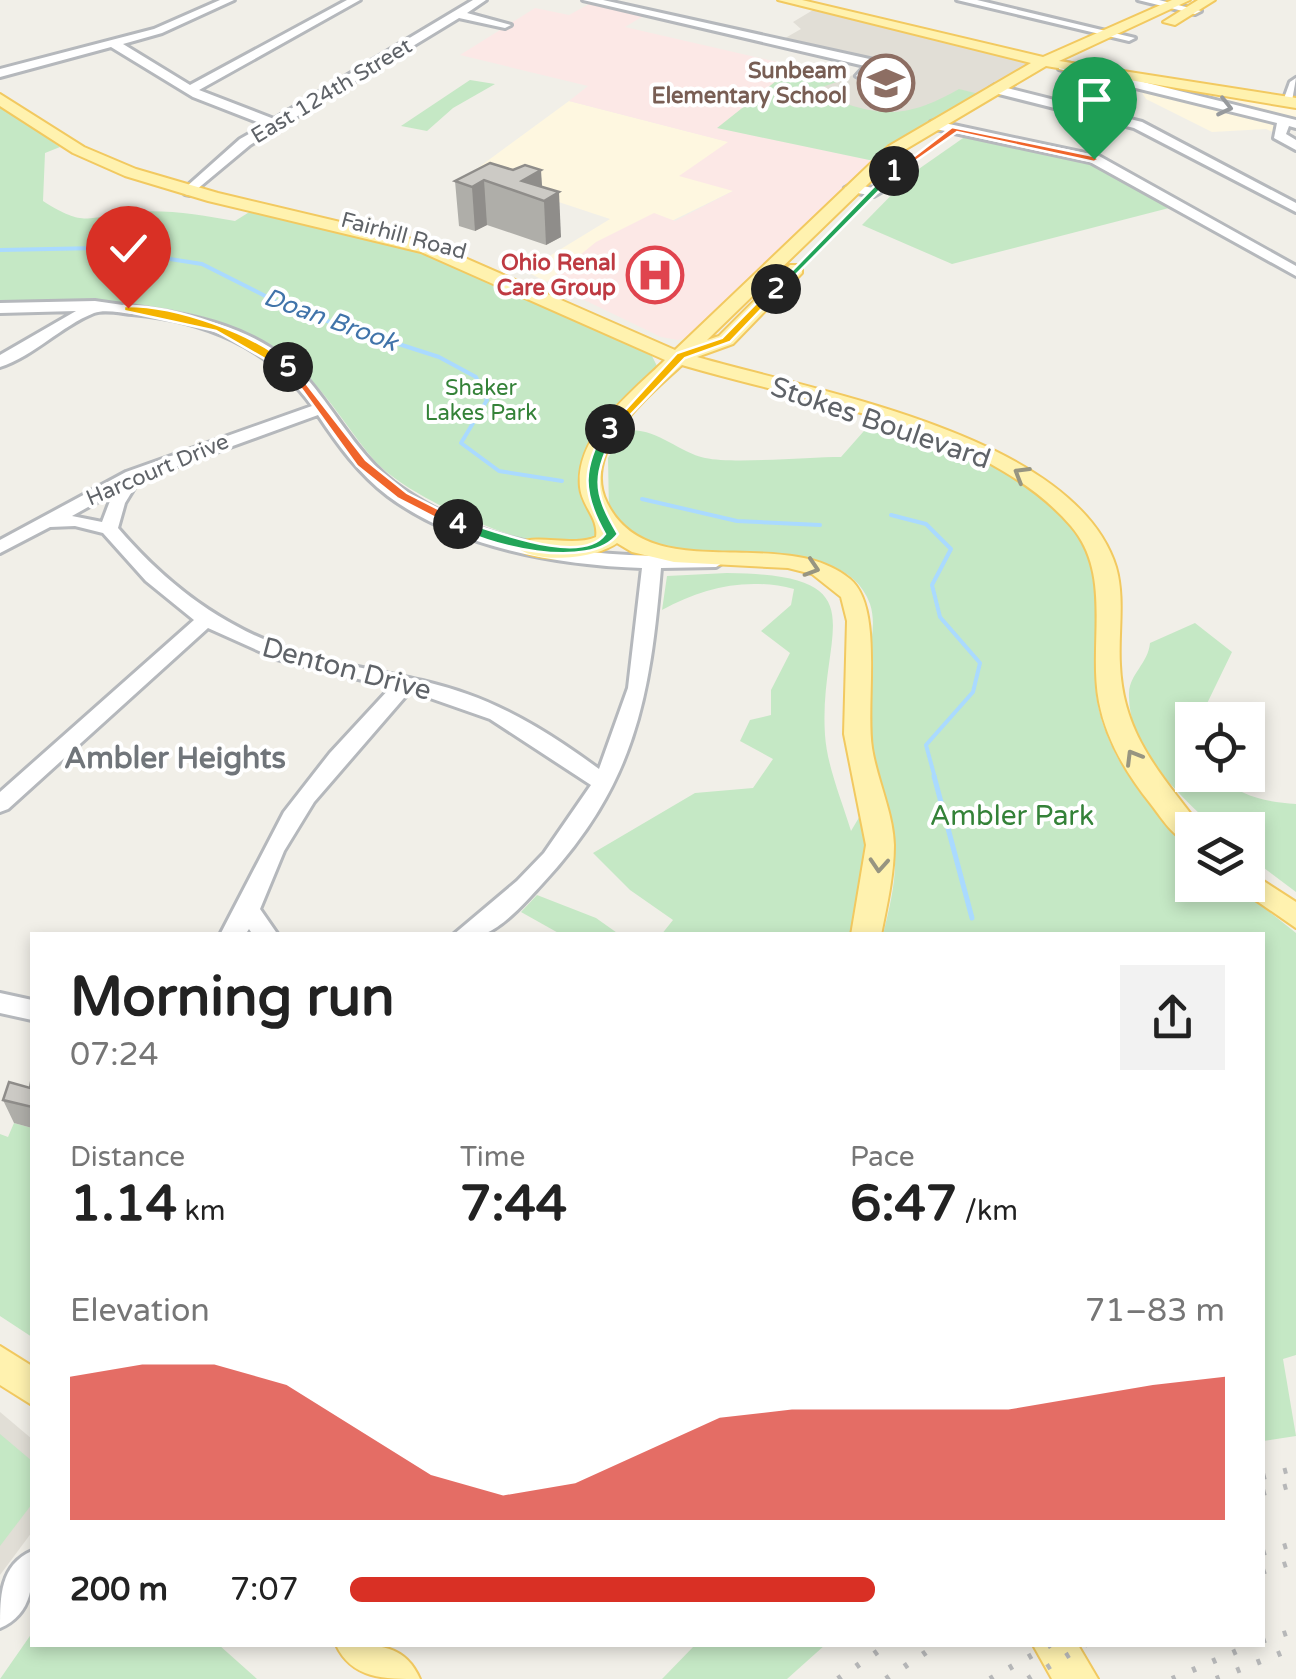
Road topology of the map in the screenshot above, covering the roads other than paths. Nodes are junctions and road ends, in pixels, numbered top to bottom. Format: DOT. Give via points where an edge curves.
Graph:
graph roads {
  1 [pos="229,0"];
  2 [pos="355,0"];
  3 [pos="481,0"];
  4 [pos="588,0"];
  5 [pos="784,0"];
  6 [pos="962,0"];
  7 [pos="1142,0"];
  8 [pos="1208,0"];
  9 [pos="1178,3"];
  10 [pos="627,4"];
  11 [pos="1195,11"];
  12 [pos="458,14"];
  13 [pos="505,25"];
  14 [pos="1110,34"];
  15 [pos="1130,38"];
  16 [pos="113,42"];
  17 [pos="1044,62"];
  18 [pos="874,64"];
  19 [pos="1063,66"];
  20 [pos="0,72"];
  21 [pos="1296,82"];
  22 [pos="0,86"];
  23 [pos="190,90"];
  24 [pos="995,90"];
  25 [pos="1014,94"];
  26 [pos="0,99"];
  27 [pos="1291,102"];
  28 [pos="1290,123"];
  29 [pos="274,124"];
  30 [pos="935,124"];
  31 [pos="955,129"];
  32 [pos="1296,146"];
  33 [pos="118,163"];
  34 [pos="194,188"];
  35 [pos="852,188"];
  36 [pos="874,192"];
  37 [pos="1296,208"];
  38 [pos="1296,272"];
  39 [pos="759,278"];
  40 [pos="781,284"];
  41 [pos="95,306"];
  42 [pos="0,308"];
  43 [pos="726,340"];
  44 [pos="681,355"];
  45 [pos="0,362"];
  46 [pos="762,382"];
  47 [pos="648,386"];
  48 [pos="322,408"];
  49 [pos="132,476"];
  50 [pos="38,524"];
  51 [pos="609,527"];
  52 [pos="109,529"];
  53 [pos="526,546"];
  54 [pos="0,547"];
  55 [pos="716,561"];
  56 [pos="652,566"];
  57 [pos="205,620"];
  58 [pos="405,684"];
  59 [pos="603,784"];
  60 [pos="0,804"];
  61 [pos="1175,813"];
  62 [pos="1265,894"];
  63 [pos="250,912"];
  64 [pos="1296,917"];
  65 [pos="234,932"];
  66 [pos="264,932"];
  67 [pos="469,932"];
  68 [pos="867,932"];
  69 [pos="0,1003"];
  70 [pos="30,1010"];
  71 [pos="0,1364"];
  72 [pos="30,1386"];
  73 [pos="30,1570"];
  74 [pos="0,1610"];
  75 [pos="359,1647"];
  76 [pos="1055,1647"];
  77 [pos="399,1679"];
  78 [pos="1077,1679"];
  1 -- 16 [label="street"];
  2 -- 23 [label="street"];
  3 -- 12 [label="street, East 124th Street"];
  4 -- 10 [label="street"];
  5 -- 17 [label="main road"];
  6 -- 14 [label="street"];
  7 -- 9 [label="street"];
  8 -- 11 [label="main road"];
  9 -- 11 [label="street"];
  9 -- 14 [label="main road"];
  10 -- 18 [label="street"];
  11 -- 15 [label="main road"];
  12 -- 13 [label="street"];
  12 -- 29 [label="street, East 124th Street"];
  14 -- 15 [label="street"];
  14 -- 17 [label="main road"];
  15 -- 19 [label="main road"];
  16 -- 20 [label="street"];
  16 -- 23 [label="street"];
  17 -- 19 [label="main road"];
  17 -- 24 [label="main road"];
  19 -- 25 [label="main road"];
  19 -- 27 [label="main road"];
  19 -- 28 [label="street, one-way"];
  21 -- 27 [label="street"];
  22 -- 33 [label="main road, Fairhill Road"];
  23 -- 29 [label="street"];
  24 -- 25 [label="street"];
  24 -- 30 [label="main road"];
  25 -- 31 [label="main road"];
  25 -- 37 [label="street" via="1138,124"];
  26 -- 33 [label="main road, Fairhill Road" via="68,144"];
  28 -- 32 [label="street" via="1278,135"];
  29 -- 34 [label="street, East 124th Street" via="229,153"];
  30 -- 31 [label="street"];
  30 -- 35 [label="main road"];
  31 -- 36 [label="main road"];
  31 -- 38 [label="street" via="1094,159"];
  33 -- 34 [label="main road, Fairhill Road"];
  34 -- 44 [label="main road, Fairhill Road" via="401,236 501,272"];
  35 -- 36 [label="street"];
  35 -- 39 [label="main road"];
  36 -- 40 [label="main road"];
  39 -- 40 [label="street"];
  39 -- 44 [label="main road"];
  40 -- 43 [label="main road"];
  41 -- 42 [label="street"];
  41 -- 45 [label="street"];
  41 -- 48 [label="street" via="169,315 233,334 288,368"];
  43 -- 44 [label="main road"];
  43 -- 46 [label="main road" via="722,356"];
  44 -- 46 [label="main road, Stokes Boulevard"];
  44 -- 47 [label="main road"];
  46 -- 47 [label="main road" via="691,370"];
  61 -- 46 [label="main road, Stokes Boulevard, one-way" via="1119,730 1108,670 1112,591 1100,552 1070,513 1038,484 974,450"];
  47 -- 51 [label="main road" via="614,422 592,465 592,495"];
  48 -- 49 [label="street, Harcourt Drive"];
  48 -- 53 [label="street" via="361,463 402,496 460,525"];
  49 -- 50 [label="street, Harcourt Drive"];
  49 -- 52 [label="street"];
  50 -- 52 [label="street" via="75,521"];
  50 -- 54 [label="street, Harcourt Drive"];
  51 -- 53 [label="main road" via="608,541 590,550"];
  51 -- 55 [label="main road" via="646,548"];
  52 -- 57 [label="street, Denton Drive" via="164,591"];
  53 -- 56 [label="street"];
  55 -- 56 [label="street"];
  55 -- 68 [label="main road, one-way" via="762,558 818,569 836,577 858,606 858,728 880,839"];
  56 -- 59 [label="street" via="638,690"];
  57 -- 58 [label="street, Denton Drive" via="268,649"];
  57 -- 60 [label="street"];
  58 -- 59 [label="street, Denton Drive" via="503,717"];
  58 -- 63 [label="street" via="315,784 278,840"];
  59 -- 67 [label="street" via="548,863"];
  62 -- 64 [label="main road"];
  63 -- 65 [label="street"];
  63 -- 66 [label="street"];
  69 -- 70 [label="street"];
  71 -- 72 [label="main road"];
  73 -- 74 [label="street"];
  75 -- 77 [label="main road"];
  76 -- 78 [label="main road"];
}
